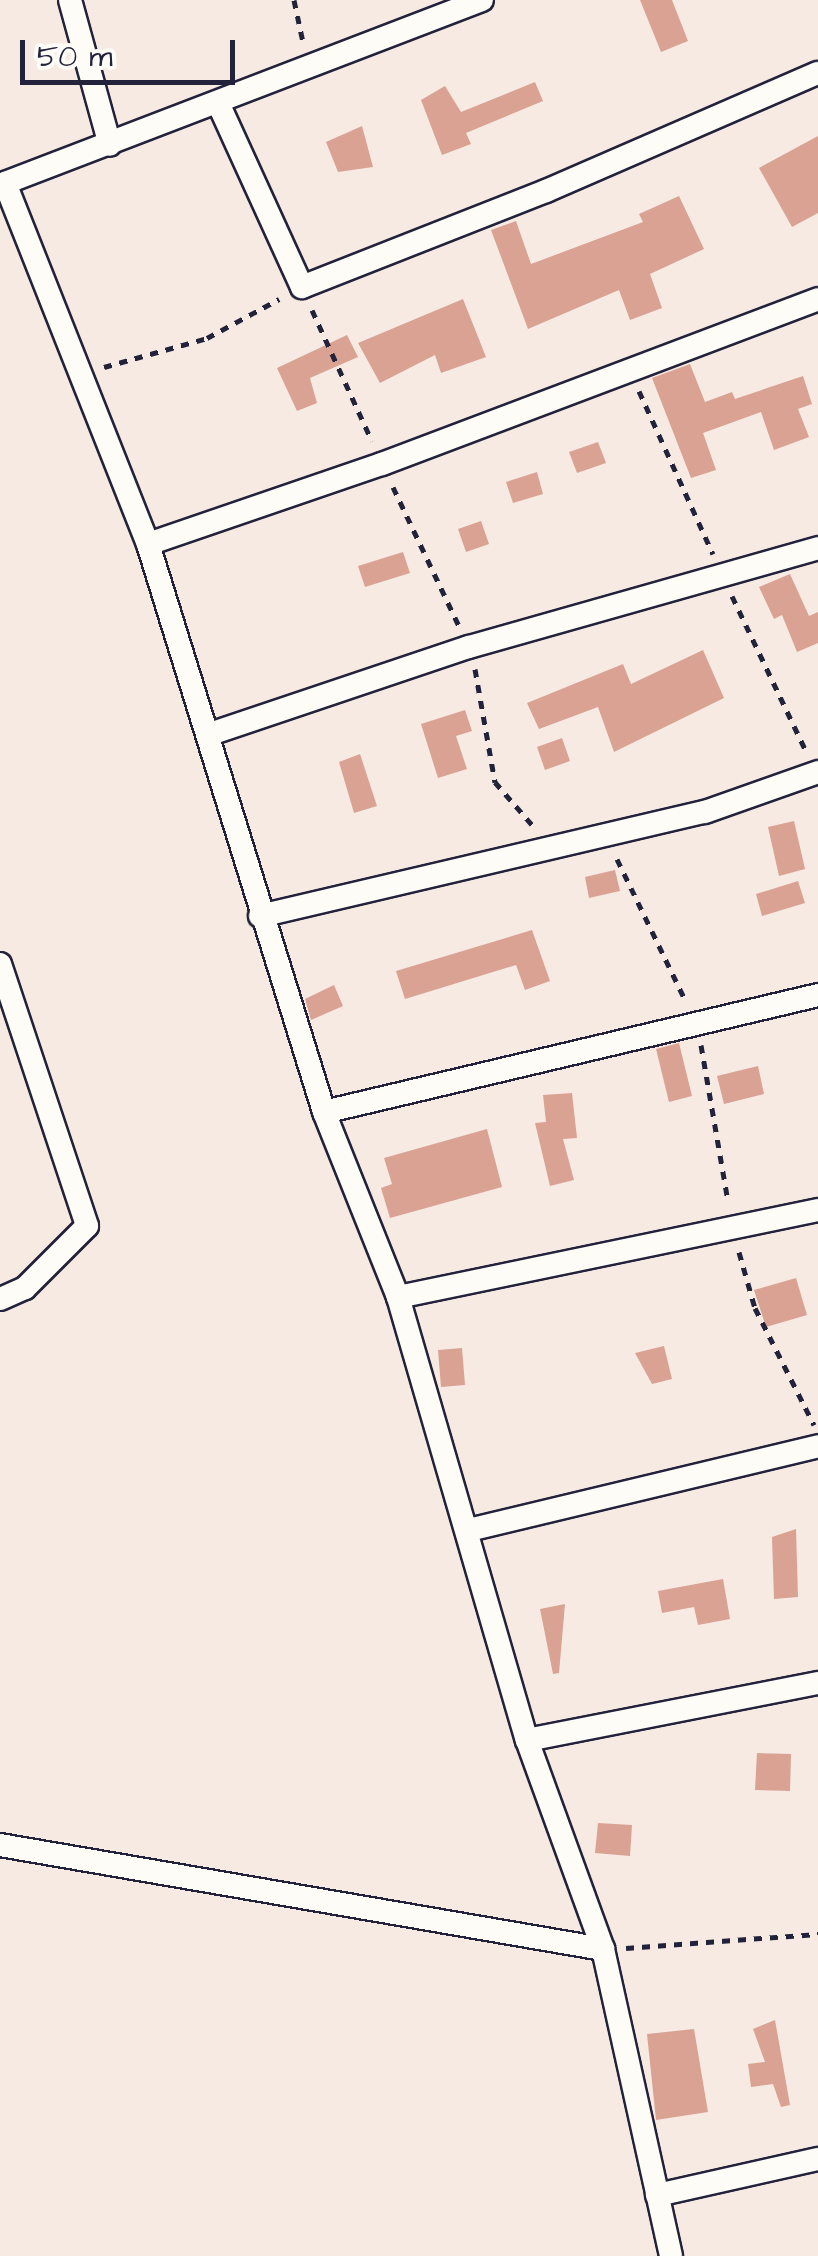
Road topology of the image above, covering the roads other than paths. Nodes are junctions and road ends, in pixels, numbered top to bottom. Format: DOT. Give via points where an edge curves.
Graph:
graph roads {
  1 [pos="70,0"];
  2 [pos="482,0"];
  3 [pos="818,73"];
  4 [pos="218,106"];
  5 [pos="110,146"];
  6 [pos="818,299"];
  7 [pos="148,544"];
  8 [pos="818,548"];
  9 [pos="210,734"];
  10 [pos="818,772"];
  11 [pos="260,916"];
  12 [pos="0,964"];
  13 [pos="818,995"];
  14 [pos="324,1112"];
  15 [pos="818,1210"];
  16 [pos="398,1297"];
  17 [pos="0,1300"];
  18 [pos="818,1446"];
  19 [pos="469,1530"];
  20 [pos="818,1684"];
  21 [pos="527,1740"];
  22 [pos="0,1846"];
  23 [pos="603,1949"];
  24 [pos="818,2159"];
  25 [pos="657,2195"];
  26 [pos="671,2256"];
  1 -- 5 [label="street"];
  2 -- 4 [label="street" via="308,64"];
  3 -- 4 [label="street" via="546,192 302,287"];
  4 -- 5 [label="street"];
  5 -- 7 [label="street" via="5,183"];
  6 -- 7 [label="street" via="382,464"];
  7 -- 9 [label="street"];
  8 -- 9 [label="street" via="468,647"];
  9 -- 11 [label="street"];
  10 -- 11 [label="street" via="705,812"];
  11 -- 14 [label="street"];
  12 -- 17 [label="street" via="87,1226 25,1288"];
  13 -- 14 [label="street"];
  14 -- 16 [label="street"];
  15 -- 16 [label="street"];
  16 -- 19 [label="street"];
  18 -- 19 [label="street"];
  19 -- 21 [label="street"];
  20 -- 21 [label="street"];
  21 -- 23 [label="street"];
  22 -- 23 [label="street"];
  23 -- 25 [label="street"];
  24 -- 25 [label="street"];
  25 -- 26 [label="street"];
}
